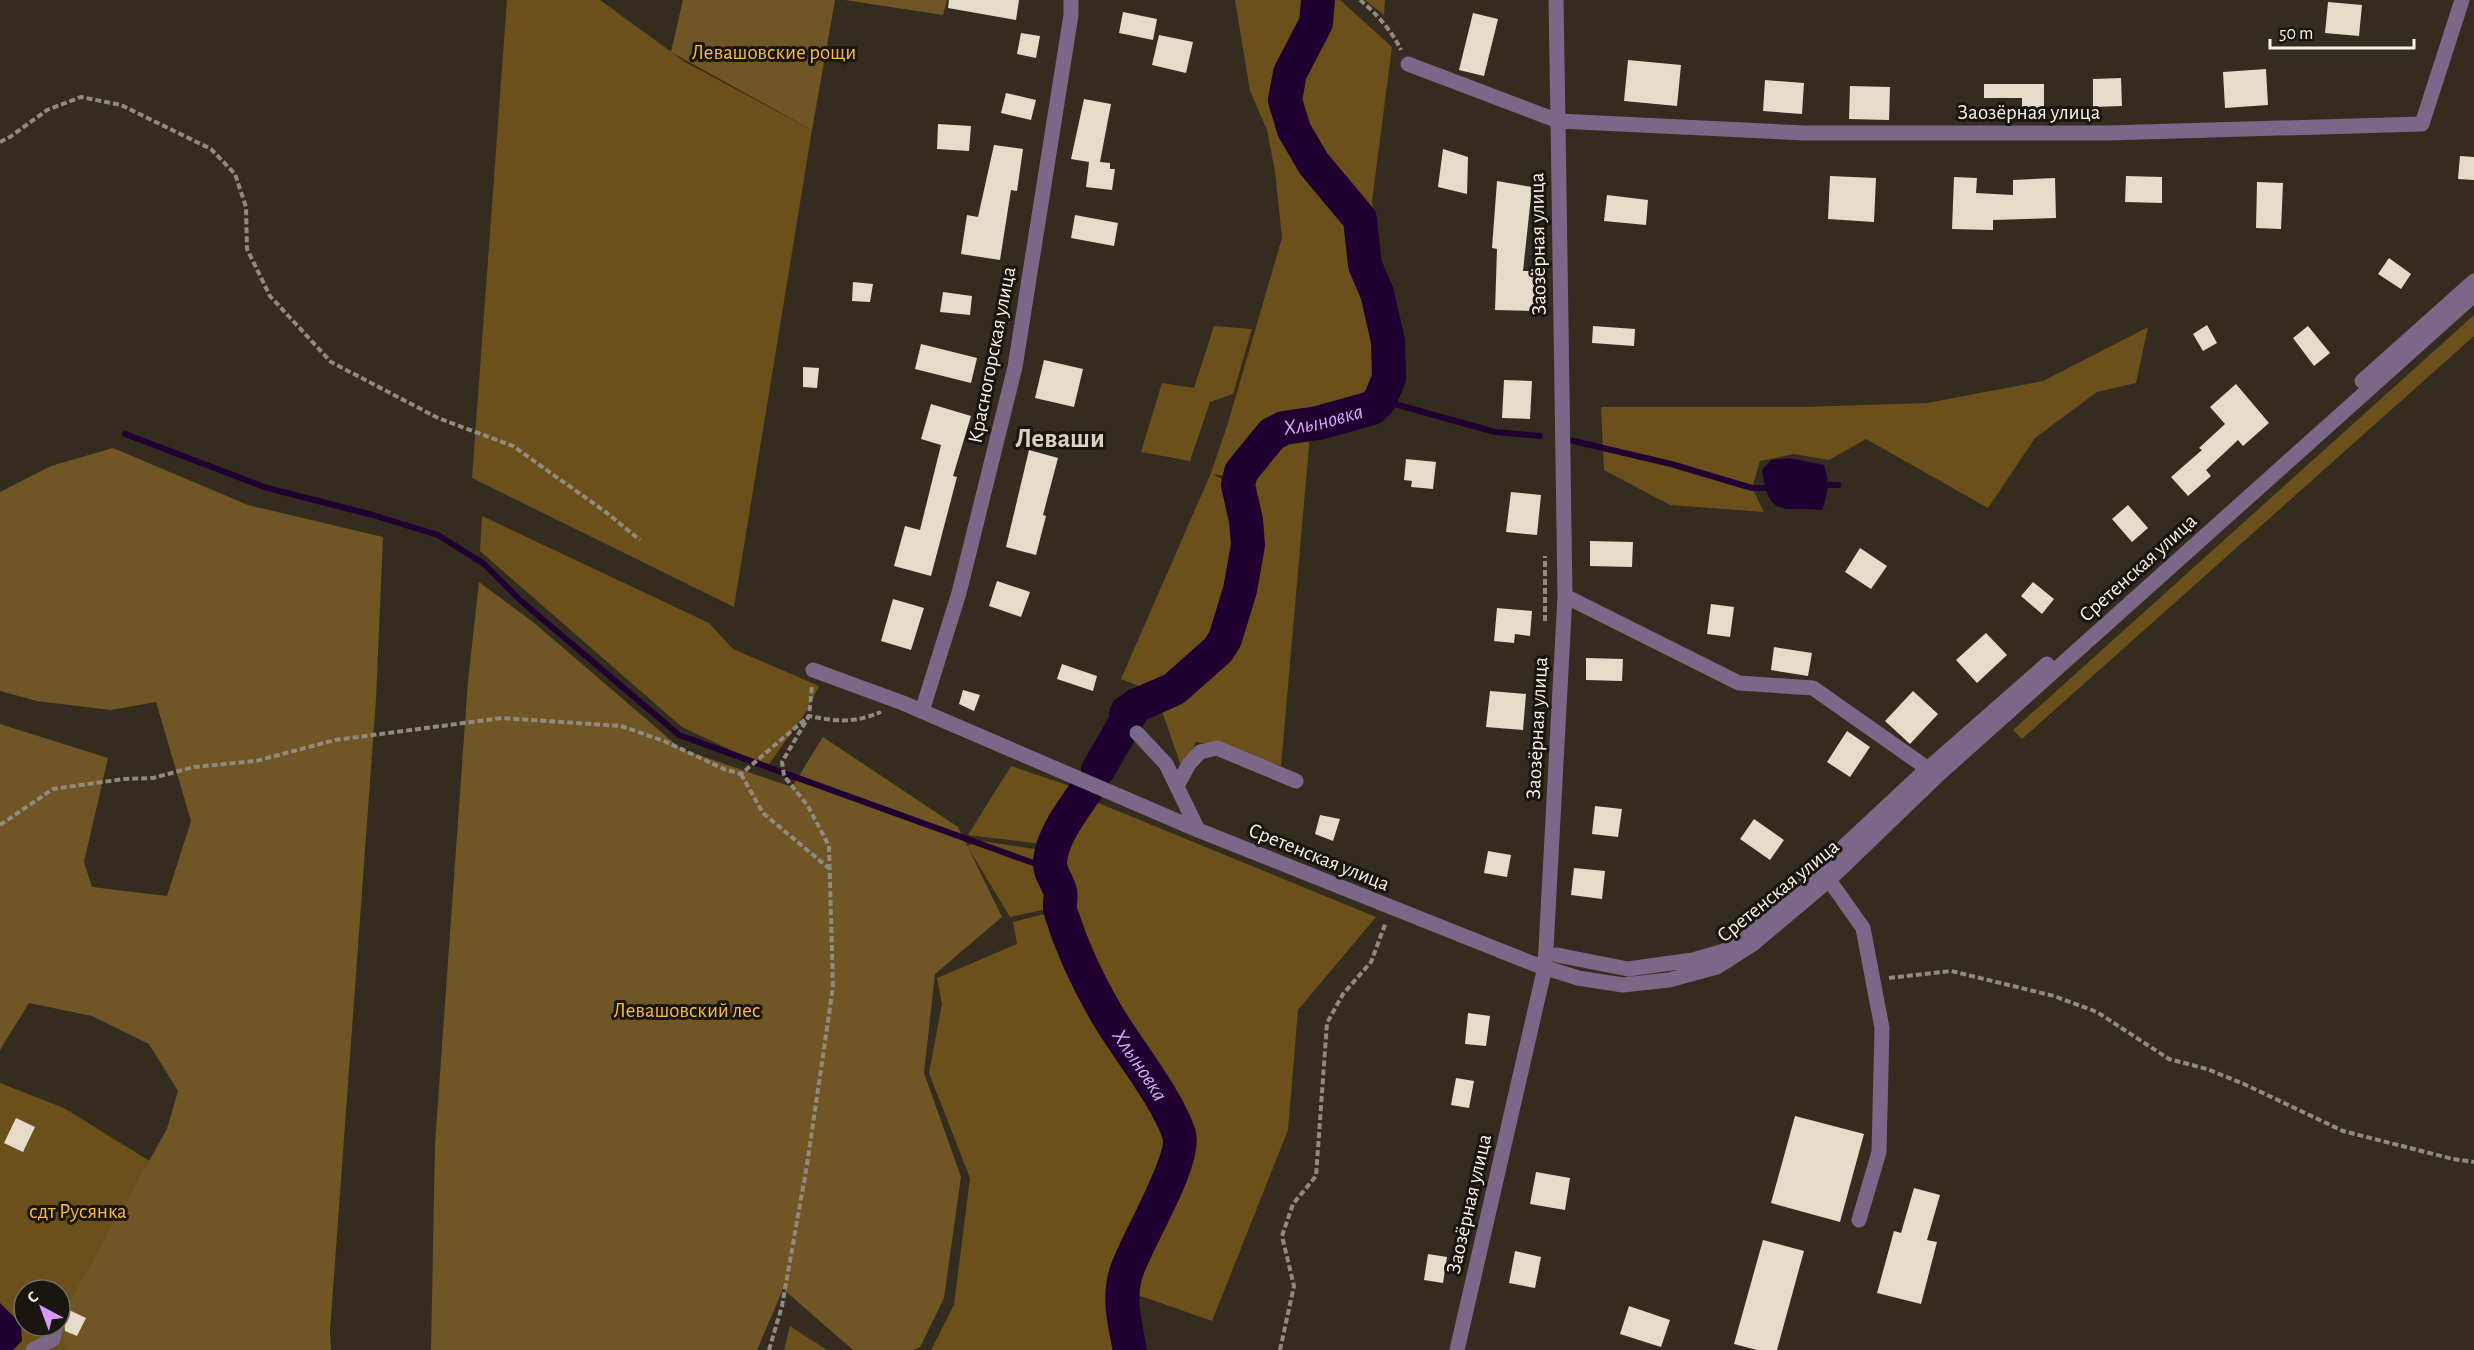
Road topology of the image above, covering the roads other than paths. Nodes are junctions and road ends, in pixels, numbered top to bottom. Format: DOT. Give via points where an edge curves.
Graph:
graph roads {
  1 [pos="1082,0"];
  2 [pos="1556,0"];
  3 [pos="2462,0"];
  4 [pos="1071,8"];
  5 [pos="1408,64"];
  6 [pos="1558,121"];
  7 [pos="2474,281"];
  8 [pos="2474,295"];
  9 [pos="1565,596"];
  10 [pos="813,670"];
  11 [pos="922,711"];
  12 [pos="1137,733"];
  13 [pos="1933,772"];
  14 [pos="1296,781"];
  15 [pos="1177,786"];
  16 [pos="1198,830"];
  17 [pos="1829,880"];
  18 [pos="1557,955"];
  19 [pos="1545,967"];
  20 [pos="1859,1220"];
  21 [pos="53,1338"];
  22 [pos="33,1350"];
  23 [pos="1457,1350"];
  1 -- 4 [label="street"];
  2 -- 6 [label="street"];
  3 -- 6 [label="street, Заозёрная улица" via="2422,124 2108,133 1805,133"];
  4 -- 11 [label="street, Красногорская улица" via="1015,367 959,593"];
  5 -- 6 [label="street"];
  6 -- 9 [label="street, Заозёрная улица"];
  7 -- 13 [label="street"];
  8 -- 13 [label="street, Сретенская улица"];
  9 -- 13 [label="street" via="1739,683 1814,688"];
  9 -- 19 [label="street, Заозёрная улица"];
  10 -- 11 [label="street, Сретенская улица"];
  11 -- 16 [label="street, Сретенская улица"];
  12 -- 15 [label="street" via="1166,764"];
  13 -- 17 [label="street, Сретенская улица"];
  13 -- 18 [label="street" via="1746,939 1724,951 1694,960 1628,969"];
  14 -- 15 [label="street" via="1217,748 1200,752"];
  15 -- 16 [label="street"];
  16 -- 19 [label="street, Сретенская улица"];
  17 -- 19 [label="street, Сретенская улица" via="1753,944 1716,967 1669,980 1623,985 1578,978"];
  17 -- 20 [label="street" via="1863,928 1882,1028 1879,1152"];
  19 -- 23 [label="street, Заозёрная улица"];
  21 -- 22 [label="street"];
}
